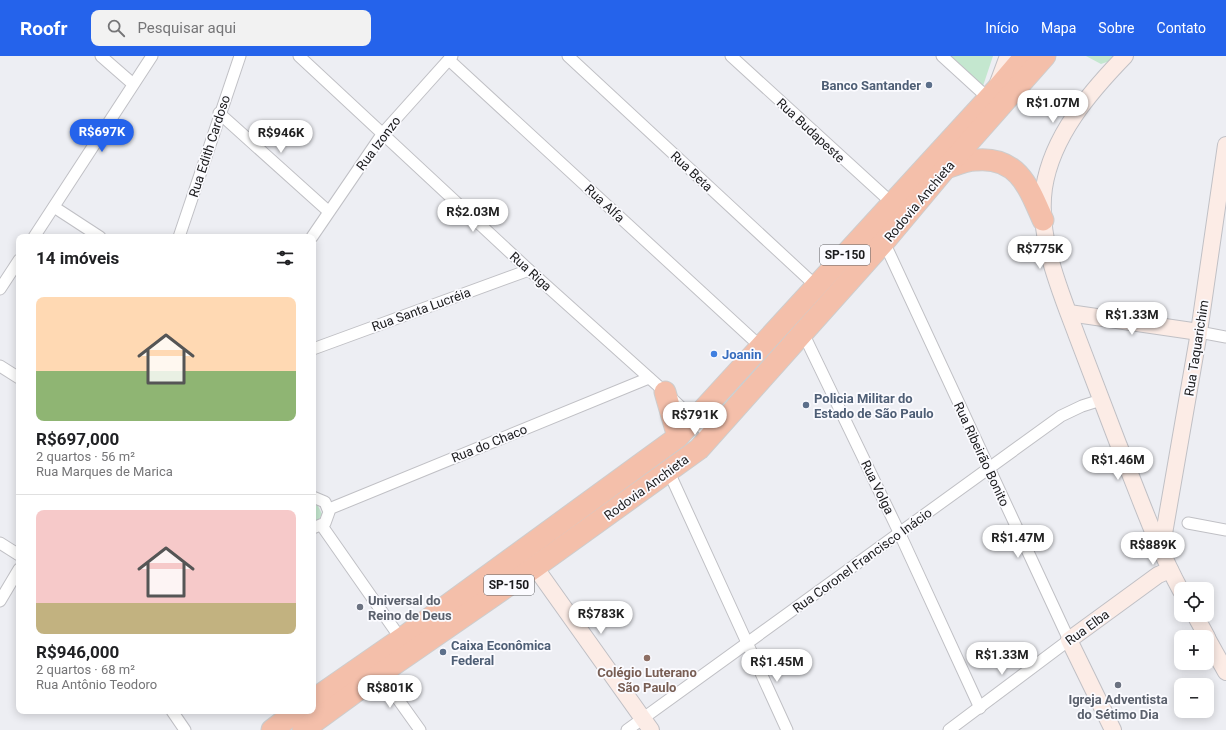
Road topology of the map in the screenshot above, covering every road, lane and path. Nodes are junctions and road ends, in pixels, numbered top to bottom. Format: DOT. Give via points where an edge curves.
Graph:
graph roads {
  1 [pos="101,56"];
  2 [pos="152,56"];
  3 [pos="240,56"];
  4 [pos="299,56"];
  5 [pos="568,56"];
  6 [pos="731,56"];
  7 [pos="942,56"];
  8 [pos="1008,56"];
  9 [pos="1025,56"];
  10 [pos="1045,56"];
  11 [pos="1125,56"];
  12 [pos="451,58"];
  13 [pos="133,84"];
  14 [pos="992,94"];
  15 [pos="219,114"];
  16 [pos="384,133"];
  17 [pos="1226,148"];
  18 [pos="945,169"];
  19 [pos="892,203"];
  20 [pos="54,208"];
  21 [pos="328,212"];
  22 [pos="1043,220"];
  23 [pos="36,234"];
  24 [pos="95,234"];
  25 [pos="180,234"];
  26 [pos="314,234"];
  27 [pos="884,242"];
  28 [pos="16,265"];
  29 [pos="529,270"];
  30 [pos="816,286"];
  31 [pos="0,289"];
  32 [pos="1069,313"];
  33 [pos="1199,332"];
  34 [pos="803,333"];
  35 [pos="1226,337"];
  36 [pos="761,347"];
  37 [pos="316,348"];
  38 [pos="0,366"];
  39 [pos="16,376"];
  40 [pos="649,378"];
  41 [pos="665,392"];
  42 [pos="1101,400"];
  43 [pos="694,420"];
  44 [pos="712,436"];
  45 [pos="678,437"];
  46 [pos="989,468"];
  47 [pos="668,470"];
  48 [pos="316,498"];
  49 [pos="329,509"];
  50 [pos="1188,523"];
  51 [pos="318,527"];
  52 [pos="1226,530"];
  53 [pos="899,532"];
  54 [pos="0,543"];
  55 [pos="1161,551"];
  56 [pos="16,553"];
  57 [pos="536,567"];
  58 [pos="1170,570"];
  59 [pos="16,574"];
  60 [pos="1177,582"];
  61 [pos="0,601"];
  62 [pos="401,639"];
  63 [pos="1069,640"];
  64 [pos="747,645"];
  65 [pos="1214,650"];
  66 [pos="1226,672"];
  67 [pos="380,674"];
  68 [pos="316,698"];
  69 [pos="980,708"];
  70 [pos="174,714"];
  71 [pos="293,714"];
  72 [pos="647,724"];
  73 [pos="185,730"];
  74 [pos="272,730"];
  75 [pos="303,730"];
  76 [pos="420,730"];
  77 [pos="627,730"];
  78 [pos="787,730"];
  79 [pos="948,730"];
  80 [pos="1113,730"];
  1 -- 13 [label="street"];
  2 -- 13 [label="street"];
  3 -- 15 [label="street, Rua Edith Cardoso"];
  4 -- 16 [label="street, Rua Riga"];
  5 -- 30 [label="street, Rua Beta"];
  6 -- 19 [label="street, Rua Budapeste"];
  7 -- 14 [label="street"];
  8 -- 14 [label="main road"];
  9 -- 14 [label="highway, Rodovia Anchieta / SP-150"];
  10 -- 18 [label="highway, Rodovia Anchieta / SP-150"];
  11 -- 22 [label="main road" via="1086,99 1061,140 1050,162"];
  12 -- 16 [label="street, Rua Izonzo"];
  12 -- 36 [label="street, Rua Alfa"];
  13 -- 20 [label="street"];
  14 -- 19 [label="highway, Rodovia Anchieta / SP-150"];
  15 -- 21 [label="street"];
  15 -- 25 [label="street, Rua Edith Cardoso"];
  16 -- 21 [label="street, Rua Izonzo"];
  16 -- 29 [label="street, Rua Riga"];
  17 -- 33 [label="main road, Rua Taquarichim"];
  18 -- 22 [label="highway" via="974,160 989,159 1007,165 1019,174 1029,189"];
  18 -- 27 [label="highway, Rodovia Anchieta / SP-150"];
  19 -- 30 [label="highway, Rodovia Anchieta / SP-150"];
  20 -- 23 [label="street"];
  20 -- 24 [label="street"];
  21 -- 26 [label="street, Rua Izonzo"];
  22 -- 32 [label="main road" via="1049,253"];
  27 -- 34 [label="highway, Rodovia Anchieta / SP-150"];
  27 -- 46 [label="street, Rua Ribeirão Bonito"];
  28 -- 31 [label="street"];
  29 -- 37 [label="street, Rua Santa Lucréia"];
  29 -- 40 [label="street, Rua Riga"];
  30 -- 36 [label="highway, Rodovia Anchieta / SP-150"];
  32 -- 33 [label="main road"];
  32 -- 42 [label="main road"];
  33 -- 35 [label="street"];
  33 -- 55 [label="main road, Rua Taquarichim"];
  34 -- 44 [label="highway, Rodovia Anchieta / SP-150"];
  34 -- 53 [label="street, Rua Volga"];
  36 -- 43 [label="highway, Rodovia Anchieta / SP-150"];
  38 -- 39 [label="street"];
  40 -- 41 [label="street, Rua Riga"];
  40 -- 49 [label="street, Rua do Chaco"];
  41 -- 43 [label="street, Rua Riga"];
  41 -- 45 [label="highway"];
  42 -- 46 [label="street, Rua Coronel Francisco Inácio" via="1061,416"];
  42 -- 55 [label="main road"];
  43 -- 44 [label="street, Rua Riga"];
  43 -- 45 [label="highway, Rodovia Anchieta / SP-150"];
  44 -- 47 [label="highway, Rodovia Anchieta / SP-150" via="692,454"];
  45 -- 62 [label="highway, Rodovia Anchieta / SP-150"];
  46 -- 53 [label="street, Rua Coronel Francisco Inácio"];
  46 -- 63 [label="street, Rua Ribeirão Bonito"];
  47 -- 57 [label="highway, Rodovia Anchieta / SP-150"];
  47 -- 64 [label="street"];
  48 -- 49 [label="street" via="322,499"];
  49 -- 51 [label="street" via="328,520"];
  50 -- 52 [label="street"];
  51 -- 62 [label="street"];
  53 -- 64 [label="street, Rua Coronel Francisco Inácio"];
  53 -- 69 [label="street, Rua Volga"];
  54 -- 56 [label="street"];
  55 -- 58 [label="main road"];
  57 -- 67 [label="highway, Rodovia Anchieta / SP-150"];
  57 -- 72 [label="main road"];
  58 -- 60 [label="main road"];
  58 -- 63 [label="main road, Rua Elba" via="1158,575"];
  59 -- 61 [label="street"];
  62 -- 68 [label="highway, Rodovia Anchieta / SP-150"];
  63 -- 69 [label="street, Rua Elba"];
  63 -- 80 [label="main road, Rua Ribeirão Bonito"];
  64 -- 72 [label="street, Rua Coronel Francisco Inácio"];
  64 -- 78 [label="street"];
  65 -- 66 [label="main road"];
  67 -- 75 [label="highway, Rodovia Anchieta / SP-150"];
  67 -- 76 [label="street"];
  69 -- 79 [label="street, Rua Elba"];
  70 -- 73 [label="street"];
  71 -- 74 [label="highway"];
  72 -- 77 [label="street, Rua Coronel Francisco Inácio"];
}
